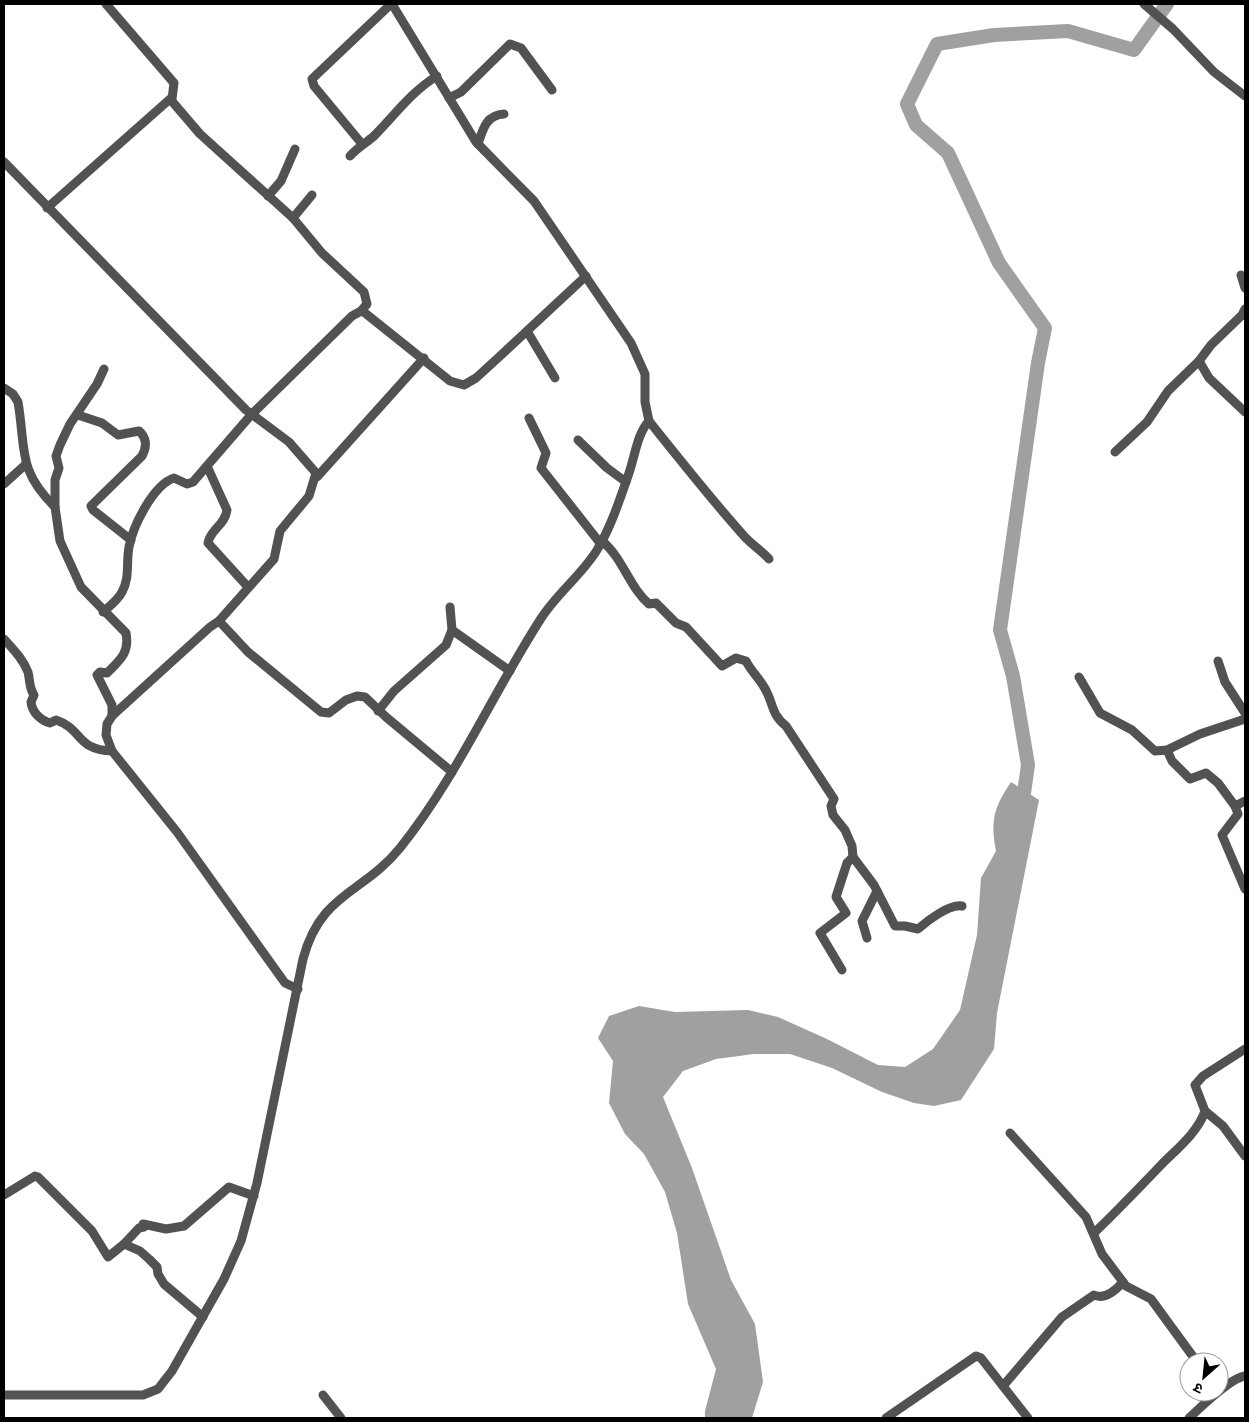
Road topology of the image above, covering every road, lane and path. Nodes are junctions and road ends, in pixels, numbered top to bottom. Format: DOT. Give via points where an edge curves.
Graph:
graph roads {
  1 [pos="106,4"];
  2 [pos="392,4"];
  3 [pos="1144,4"];
  4 [pos="433,78"];
  5 [pos="552,90"];
  6 [pos="1245,96"];
  7 [pos="449,98"];
  8 [pos="172,100"];
  9 [pos="504,114"];
  10 [pos="362,144"];
  11 [pos="478,144"];
  12 [pos="295,149"];
  13 [pos="350,156"];
  14 [pos="5,167"];
  15 [pos="312,195"];
  16 [pos="268,196"];
  17 [pos="47,208"];
  18 [pos="293,218"];
  19 [pos="1241,275"];
  20 [pos="582,278"];
  21 [pos="1245,288"];
  22 [pos="1245,309"];
  23 [pos="360,312"];
  24 [pos="527,331"];
  25 [pos="424,358"];
  26 [pos="1199,361"];
  27 [pos="104,369"];
  28 [pos="555,378"];
  29 [pos="4,388"];
  30 [pos="1245,412"];
  31 [pos="78,415"];
  32 [pos="251,415"];
  33 [pos="529,418"];
  34 [pos="649,421"];
  35 [pos="578,440"];
  36 [pos="1115,452"];
  37 [pos="25,465"];
  38 [pos="207,466"];
  39 [pos="316,477"];
  40 [pos="623,480"];
  41 [pos="4,484"];
  42 [pos="56,507"];
  43 [pos="130,540"];
  44 [pos="599,541"];
  45 [pos="769,559"];
  46 [pos="248,587"];
  47 [pos="450,607"];
  48 [pos="103,612"];
  49 [pos="219,621"];
  50 [pos="452,630"];
  51 [pos="4,639"];
  52 [pos="1218,661"];
  53 [pos="508,669"];
  54 [pos="1079,677"];
  55 [pos="378,711"];
  56 [pos="1245,713"];
  57 [pos="112,716"];
  58 [pos="1245,719"];
  59 [pos="1167,750"];
  60 [pos="112,751"];
  61 [pos="449,770"];
  62 [pos="1245,801"];
  63 [pos="1235,806"];
  64 [pos="853,857"];
  65 [pos="1245,889"];
  66 [pos="877,891"];
  67 [pos="962,906"];
  68 [pos="867,938"];
  69 [pos="842,970"];
  70 [pos="294,988"];
  71 [pos="1245,1049"];
  72 [pos="1205,1111"];
  73 [pos="1010,1132"];
  74 [pos="1245,1156"];
  75 [pos="4,1195"];
  76 [pos="250,1195"];
  77 [pos="1094,1233"];
  78 [pos="124,1244"];
  79 [pos="1123,1282"];
  80 [pos="199,1314"];
  81 [pos="1190,1352"];
  82 [pos="1243,1376"];
  83 [pos="1229,1385"];
  84 [pos="1003,1386"];
  85 [pos="4,1395"];
  86 [pos="322,1395"];
  87 [pos="1207,1402"];
  88 [pos="341,1418"];
  89 [pos="886,1418"];
  90 [pos="1028,1418"];
  91 [pos="1189,1418"];
  1 -- 8 [label="street" via="174,83"];
  2 -- 4 [label="street"];
  2 -- 10 [label="street" via="312,79 314,86"];
  3 -- 6 [label="street" via="1173,29 1205,64"];
  4 -- 7 [label="street"];
  4 -- 10 [label="street"];
  5 -- 7 [label="street" via="521,48 510,44 460,92"];
  7 -- 11 [label="street"];
  8 -- 16 [label="street" via="200,134"];
  8 -- 17 [label="street" via="167,100"];
  9 -- 11 [label="street" via="489,120"];
  10 -- 13 [label="street"];
  11 -- 20 [label="street" via="534,201"];
  12 -- 16 [label="street" via="281,181"];
  14 -- 17 [label="street"];
  15 -- 18 [label="street"];
  16 -- 18 [label="street"];
  17 -- 32 [label="street"];
  18 -- 23 [label="street" via="322,253 364,292 366,304"];
  19 -- 21 [label="street"];
  20 -- 24 [label="street"];
  20 -- 34 [label="street" via="639,357"];
  22 -- 26 [label="street"];
  23 -- 25 [label="street"];
  23 -- 32 [label="street"];
  24 -- 25 [label="street" via="476,378 464,384 450,381"];
  24 -- 28 [label="street"];
  25 -- 39 [label="street"];
  26 -- 30 [label="street" via="1209,378"];
  26 -- 36 [label="street" via="1168,391 1147,422"];
  27 -- 31 [label="street"];
  29 -- 37 [label="street" via="18,402"];
  31 -- 42 [label="street" via="70,424 56,456 59,468 55,480"];
  31 -- 43 [label="street" via="102,423 118,435 139,431 145,440 142,456 91,506"];
  32 -- 38 [label="street"];
  32 -- 39 [label="street" via="289,442 313,468"];
  33 -- 44 [label="street" via="546,455 541,468"];
  34 -- 40 [label="street" via="640,435"];
  34 -- 45 [label="street" via="720,509"];
  35 -- 40 [label="street"];
  37 -- 41 [label="street"];
  37 -- 42 [label="street" via="42,493"];
  38 -- 43 [label="street" via="189,484 174,478 165,482 140,516"];
  38 -- 46 [label="street" via="227,510 222,524 209,536 208,542"];
  39 -- 46 [label="street" via="303,505 282,526 274,558"];
  40 -- 44 [label="street"];
  42 -- 48 [label="street" via="59,536 81,587"];
  43 -- 48 [label="street" via="124,588 118,599"];
  44 -- 53 [label="street" via="577,575 544,613"];
  44 -- 64 [label="street" via="627,572 641,597 649,604 656,603 676,623 686,627 722,666 736,658 746,661 764,687 775,717 786,726 834,799 832,816 845,830"];
  46 -- 49 [label="street"];
  47 -- 50 [label="street"];
  48 -- 57 [label="street" via="127,637 123,658 107,673 97,675 112,704"];
  49 -- 55 [label="street" via="248,652 321,712 329,713 357,696 365,697"];
  49 -- 57 [label="street"];
  50 -- 53 [label="street"];
  50 -- 55 [label="street" via="443,649 394,691"];
  51 -- 60 [label="street" via="21,658 27,671 34,695 31,702 34,713 44,721 56,720 66,724 86,746"];
  52 -- 56 [label="street" via="1227,686"];
  53 -- 61 [label="street"];
  54 -- 59 [label="street" via="1100,713 1132,730 1152,750"];
  55 -- 61 [label="street"];
  57 -- 60 [label="street" via="106,734"];
  58 -- 59 [label="street" via="1200,734"];
  59 -- 63 [label="street" via="1172,761 1190,779 1206,773 1215,779"];
  60 -- 70 [label="street"];
  61 -- 70 [label="street" via="394,855 321,916 308,942"];
  62 -- 63 [label="street"];
  63 -- 65 [label="street" via="1238,814 1222,835"];
  64 -- 66 [label="street"];
  64 -- 69 [label="street" via="847,863 836,897 846,913 820,933"];
  66 -- 67 [label="street" via="896,926 918,930 957,905"];
  66 -- 68 [label="street" via="862,920"];
  70 -- 76 [label="street"];
  71 -- 72 [label="street" via="1203,1076 1195,1085"];
  72 -- 74 [label="street" via="1223,1126"];
  72 -- 77 [label="street" via="1202,1120 1182,1144"];
  73 -- 77 [label="street" via="1070,1197"];
  75 -- 78 [label="street" via="35,1176 92,1231 108,1257"];
  76 -- 78 [label="street" via="229,1187 184,1226 166,1229 143,1224 144,1227"];
  76 -- 80 [label="street" via="237,1249 224,1279"];
  77 -- 79 [label="street" via="1102,1254"];
  78 -- 80 [label="street" via="149,1259 157,1267 164,1284"];
  79 -- 81 [label="street" via="1133,1291 1151,1299"];
  79 -- 84 [label="street" via="1114,1291 1105,1296 1094,1295 1062,1317"];
  80 -- 85 [label="street" via="166,1380 148,1394"];
  82 -- 83 [label="street"];
  84 -- 89 [label="street" via="976,1356"];
  84 -- 90 [label="street"];
  86 -- 88 [label="street"];
  87 -- 91 [label="street"];
}
